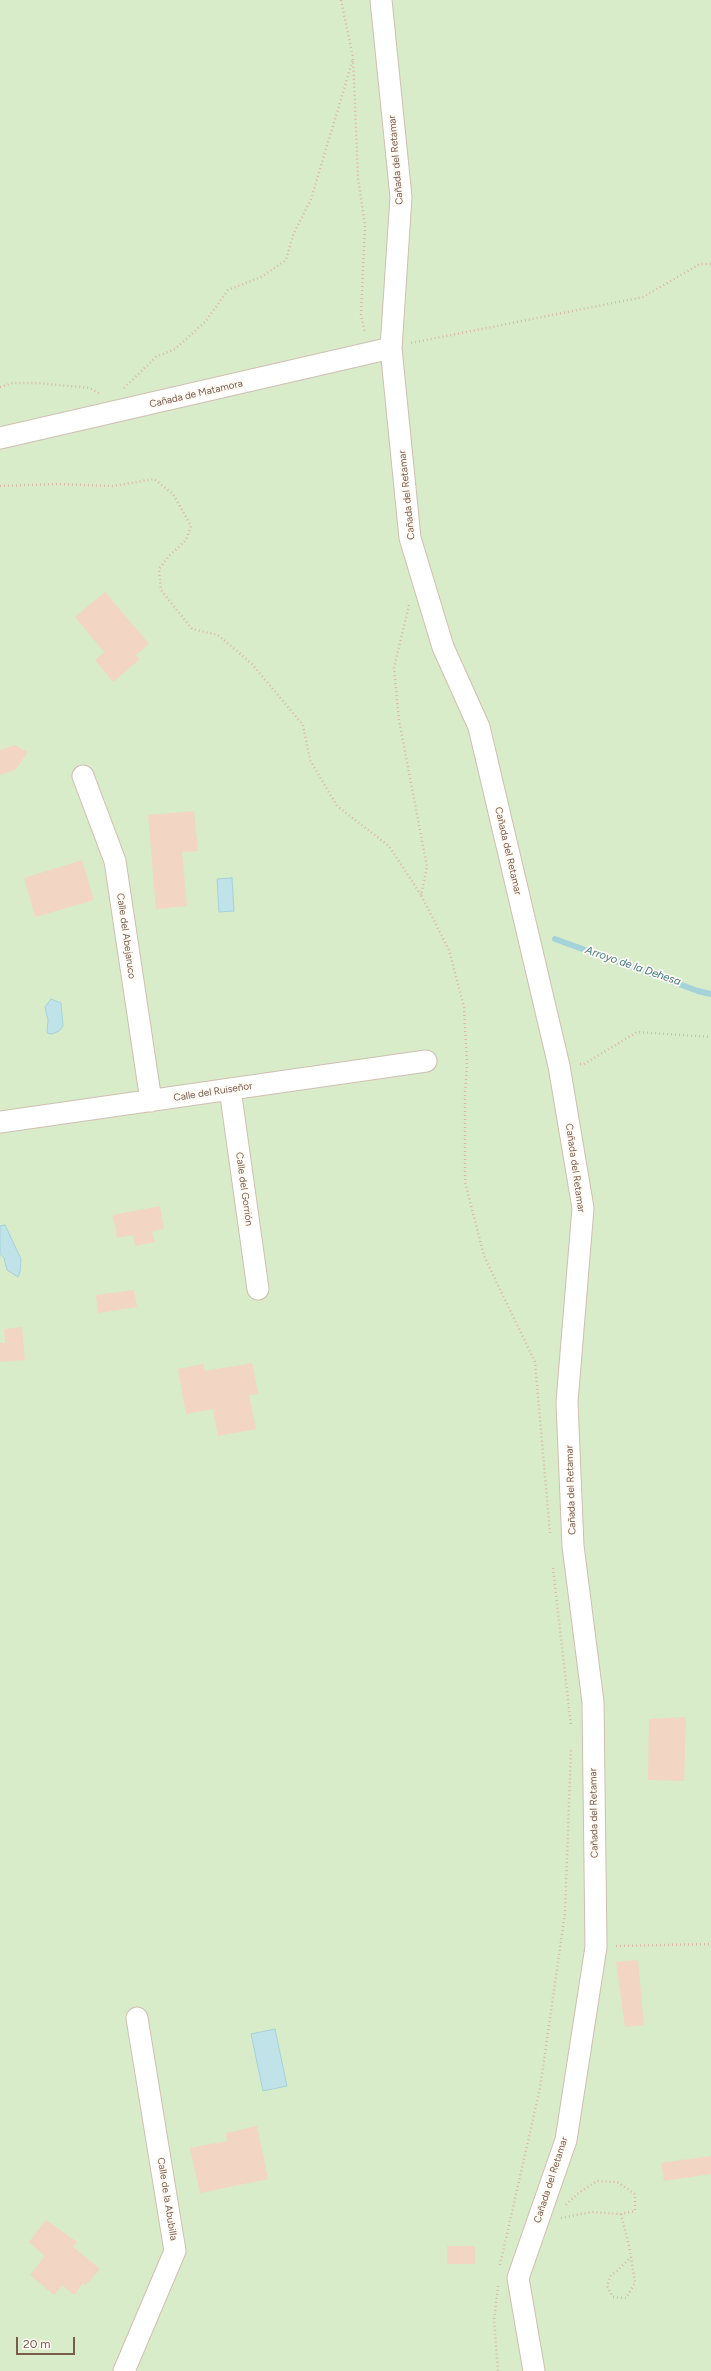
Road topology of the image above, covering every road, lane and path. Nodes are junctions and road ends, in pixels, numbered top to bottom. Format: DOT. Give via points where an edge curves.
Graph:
graph roads {
  1 [pos="341,0"];
  2 [pos="381,0"];
  3 [pos="353,57"];
  4 [pos="711,264"];
  5 [pos="391,348"];
  6 [pos="368,354"];
  7 [pos="0,387"];
  8 [pos="120,391"];
  9 [pos="106,398"];
  10 [pos="0,438"];
  11 [pos="0,486"];
  12 [pos="410,598"];
  13 [pos="83,776"];
  14 [pos="421,895"];
  15 [pos="711,1037"];
  16 [pos="426,1061"];
  17 [pos="559,1066"];
  18 [pos="230,1089"];
  19 [pos="151,1102"];
  20 [pos="0,1122"];
  21 [pos="258,1289"];
  22 [pos="551,1541"];
  23 [pos="553,1564"];
  24 [pos="572,1732"];
  25 [pos="571,1748"];
  26 [pos="711,1944"];
  27 [pos="596,1947"];
  28 [pos="137,2018"];
  29 [pos="621,2214"];
  30 [pos="542,2222"];
  31 [pos="631,2257"];
  32 [pos="499,2270"];
  33 [pos="498,2284"];
  34 [pos="124,2371"];
  35 [pos="498,2371"];
  36 [pos="534,2371"];
  1 -- 3 [label="path"];
  2 -- 5 [label="street, Cañada del Retamar" via="401,197"];
  3 -- 6 [label="path" via="358,178 366,224 362,315"];
  3 -- 8 [label="path" via="312,199 293,235 286,260 261,277 228,290 205,322 175,349 156,357"];
  4 -- 5 [label="path" via="700,264 643,297"];
  5 -- 6 [label="street, Cañada de Matamora"];
  5 -- 17 [label="street, Cañada del Retamar" via="410,538 442,647 479,727"];
  6 -- 10 [label="street, Cañada de Matamora"];
  7 -- 9 [label="path" via="37,383 90,388"];
  11 -- 14 [label="path" via="113,486 154,479 173,494 192,526 186,540 159,569 162,590 192,629 218,635 252,664 303,725 310,760 337,806 389,846"];
  12 -- 14 [label="path" via="394,668 399,720 427,867"];
  13 -- 19 [label="street, Calle del Abejaruco" via="115,861"];
  14 -- 22 [label="path" via="450,950 464,1007 467,1065 465,1182 484,1256 535,1362"];
  15 -- 17 [label="path" via="636,1032 584,1064"];
  16 -- 18 [label="street, Calle del Ruiseñor"];
  17 -- 27 [label="street, Cañada del Retamar" via="582,1208 567,1402 573,1546 593,1702"];
  18 -- 19 [label="street, Calle del Ruiseñor"];
  18 -- 21 [label="street, Calle del Gorrión"];
  19 -- 20 [label="street, Calle del Ruiseñor"];
  23 -- 24 [label="path"];
  25 -- 32 [label="path" via="565,1913 540,2088"];
  26 -- 27 [label="path"];
  27 -- 30 [label="street, Cañada del Retamar" via="566,2140"];
  28 -- 34 [label="street, Calle de la Abubilla" via="175,2251"];
  29 -- 30 [label="path" via="592,2212"];
  29 -- 30 [label="path" via="635,2211 635,2194 617,2182 597,2181"];
  29 -- 31 [label="path"];
  30 -- 36 [label="street, Cañada del Retamar" via="518,2278"];
  31 -- 31 [label="path" via="635,2283 626,2298 613,2297 607,2286 611,2275"];
  33 -- 35 [label="path" via="494,2320"];
}
